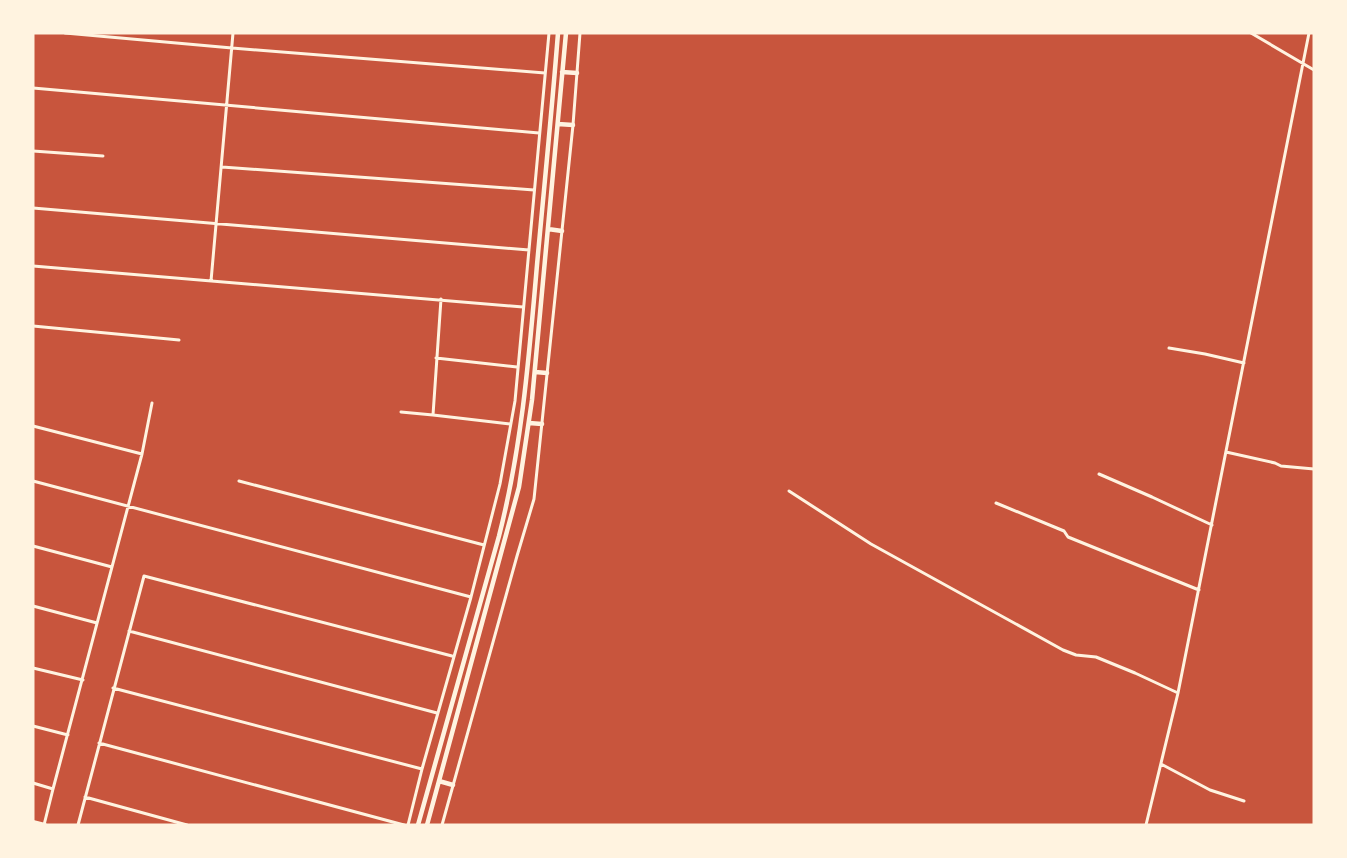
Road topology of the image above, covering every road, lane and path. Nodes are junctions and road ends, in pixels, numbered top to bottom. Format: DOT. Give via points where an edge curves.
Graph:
graph roads {
  1 [pos="65,33"];
  2 [pos="233,33"];
  3 [pos="549,33"];
  4 [pos="558,33"];
  5 [pos="566,33"];
  6 [pos="580,33"];
  7 [pos="1251,33"];
  8 [pos="1309,33"];
  9 [pos="232,48"];
  10 [pos="1303,64"];
  11 [pos="1314,69"];
  12 [pos="562,72"];
  13 [pos="545,73"];
  14 [pos="577,73"];
  15 [pos="33,88"];
  16 [pos="227,105"];
  17 [pos="558,124"];
  18 [pos="573,125"];
  19 [pos="539,133"];
  20 [pos="33,150"];
  21 [pos="103,156"];
  22 [pos="222,167"];
  23 [pos="535,190"];
  24 [pos="33,208"];
  25 [pos="217,224"];
  26 [pos="548,229"];
  27 [pos="562,231"];
  28 [pos="530,250"];
  29 [pos="33,266"];
  30 [pos="211,281"];
  31 [pos="441,299"];
  32 [pos="523,307"];
  33 [pos="33,326"];
  34 [pos="179,340"];
  35 [pos="1169,348"];
  36 [pos="436,358"];
  37 [pos="1244,363"];
  38 [pos="517,367"];
  39 [pos="535,372"];
  40 [pos="547,374"];
  41 [pos="152,403"];
  42 [pos="401,412"];
  43 [pos="433,414"];
  44 [pos="529,423"];
  45 [pos="510,424"];
  46 [pos="542,424"];
  47 [pos="33,426"];
  48 [pos="1226,452"];
  49 [pos="142,454"];
  50 [pos="1314,469"];
  51 [pos="1099,474"];
  52 [pos="33,481"];
  53 [pos="239,481"];
  54 [pos="789,491"];
  55 [pos="996,502"];
  56 [pos="128,506"];
  57 [pos="1212,525"];
  58 [pos="484,545"];
  59 [pos="33,546"];
  60 [pos="112,567"];
  61 [pos="1199,590"];
  62 [pos="471,597"];
  63 [pos="33,606"];
  64 [pos="98,622"];
  65 [pos="129,631"];
  66 [pos="453,657"];
  67 [pos="33,668"];
  68 [pos="83,680"];
  69 [pos="113,688"];
  70 [pos="1178,693"];
  71 [pos="438,713"];
  72 [pos="33,726"];
  73 [pos="68,735"];
  74 [pos="99,743"];
  75 [pos="1161,764"];
  76 [pos="422,769"];
  77 [pos="439,782"];
  78 [pos="33,783"];
  79 [pos="453,785"];
  80 [pos="53,789"];
  81 [pos="85,797"];
  82 [pos="1244,801"];
  83 [pos="33,822"];
  84 [pos="45,825"];
  85 [pos="78,825"];
  86 [pos="187,825"];
  87 [pos="406,825"];
  88 [pos="418,825"];
  89 [pos="427,825"];
  90 [pos="442,825"];
  91 [pos="1146,825"];
  1 -- 9 [label="street"];
  2 -- 9 [label="street"];
  3 -- 13 [label="street"];
  4 -- 88 [label="highway" via="520,434 499,536"];
  5 -- 12 [label="highway"];
  6 -- 14 [label="street"];
  7 -- 10 [label="street"];
  8 -- 10 [label="street"];
  9 -- 13 [label="street"];
  9 -- 16 [label="street"];
  10 -- 11 [label="street"];
  10 -- 37 [label="street"];
  12 -- 14 [label="highway"];
  12 -- 17 [label="highway"];
  13 -- 19 [label="street"];
  14 -- 18 [label="street"];
  15 -- 16 [label="street"];
  16 -- 19 [label="street"];
  16 -- 22 [label="street"];
  17 -- 18 [label="highway"];
  17 -- 26 [label="highway"];
  18 -- 27 [label="street"];
  19 -- 23 [label="street"];
  20 -- 21 [label="street"];
  22 -- 23 [label="street"];
  22 -- 25 [label="street"];
  23 -- 28 [label="street"];
  24 -- 25 [label="street"];
  25 -- 28 [label="street"];
  25 -- 30 [label="street"];
  26 -- 27 [label="highway"];
  26 -- 39 [label="highway"];
  27 -- 40 [label="street"];
  28 -- 32 [label="street"];
  29 -- 30 [label="street"];
  30 -- 31 [label="street"];
  31 -- 32 [label="street"];
  31 -- 36 [label="street"];
  32 -- 38 [label="street"];
  33 -- 34 [label="street"];
  35 -- 37 [label="street"];
  36 -- 38 [label="street"];
  36 -- 43 [label="street"];
  37 -- 48 [label="street"];
  38 -- 45 [label="street"];
  39 -- 40 [label="highway"];
  39 -- 44 [label="highway"];
  40 -- 46 [label="street"];
  41 -- 49 [label="street"];
  42 -- 43 [label="street"];
  43 -- 45 [label="street"];
  44 -- 46 [label="highway"];
  44 -- 77 [label="highway" via="515,507"];
  45 -- 58 [label="street"];
  46 -- 79 [label="street" via="534,499"];
  47 -- 49 [label="street"];
  48 -- 50 [label="street" via="1281,466"];
  48 -- 57 [label="street"];
  49 -- 56 [label="street"];
  51 -- 57 [label="street"];
  52 -- 56 [label="street"];
  53 -- 58 [label="street"];
  54 -- 70 [label="street" via="871,544 1063,650 1096,657"];
  55 -- 61 [label="street" via="1064,531 1068,537"];
  56 -- 60 [label="street"];
  56 -- 62 [label="street"];
  57 -- 61 [label="street"];
  58 -- 62 [label="street"];
  59 -- 60 [label="street"];
  60 -- 64 [label="street"];
  61 -- 70 [label="street"];
  62 -- 66 [label="street"];
  63 -- 64 [label="street"];
  64 -- 68 [label="street"];
  65 -- 66 [label="street" via="144,576"];
  65 -- 69 [label="street"];
  65 -- 71 [label="street"];
  66 -- 71 [label="street"];
  67 -- 68 [label="street"];
  68 -- 73 [label="street"];
  69 -- 74 [label="street"];
  69 -- 76 [label="street"];
  70 -- 75 [label="street"];
  71 -- 76 [label="street"];
  72 -- 73 [label="street"];
  73 -- 80 [label="street"];
  74 -- 81 [label="street"];
  74 -- 87 [label="street"];
  75 -- 82 [label="street" via="1210,790"];
  75 -- 91 [label="street"];
  76 -- 87 [label="street"];
  77 -- 79 [label="highway"];
  77 -- 89 [label="highway"];
  78 -- 80 [label="street"];
  79 -- 90 [label="street"];
  80 -- 84 [label="street"];
  81 -- 85 [label="street"];
  81 -- 86 [label="street"];
  83 -- 84 [label="street"];
}
